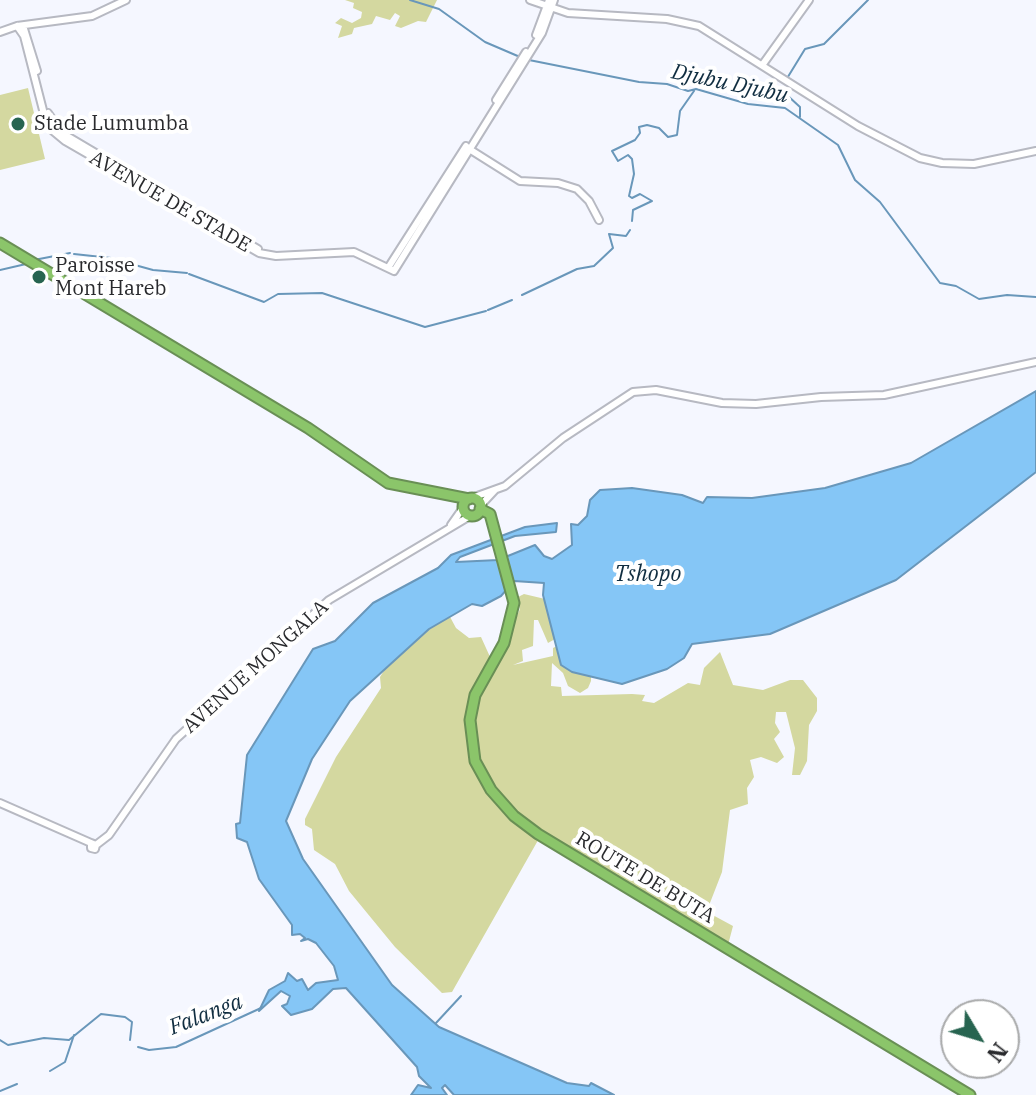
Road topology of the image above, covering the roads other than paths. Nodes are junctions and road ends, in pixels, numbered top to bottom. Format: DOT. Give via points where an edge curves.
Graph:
graph roads {
  1 [pos="126,0"];
  2 [pos="530,0"];
  3 [pos="808,0"];
  4 [pos="550,4"];
  5 [pos="19,29"];
  6 [pos="0,32"];
  7 [pos="762,64"];
  8 [pos="468,148"];
  9 [pos="1036,151"];
  10 [pos="596,222"];
  11 [pos="0,243"];
  12 [pos="1036,362"];
  13 [pos="495,490"];
  14 [pos="480,507"];
  15 [pos="466,508"];
  16 [pos="0,803"];
  17 [pos="970,1095"];
  1 -- 5 [label="street" via="92,16"];
  2 -- 4 [label="street"];
  3 -- 7 [label="street"];
  4 -- 7 [label="street" via="694,24"];
  4 -- 8 [label="street" via="544,29"];
  5 -- 6 [label="street"];
  5 -- 8 [label="street, AVENUE DE STADE" via="32,57 45,118 56,135 239,244 276,256 354,252 392,268"];
  7 -- 9 [label="street" via="858,126 920,158 974,164"];
  8 -- 10 [label="street" via="520,181 577,189"];
  11 -- 15 [label="highway" via="308,428 388,483 454,497"];
  12 -- 13 [label="street" via="884,395 756,404 656,390 630,393"];
  13 -- 14 [label="street"];
  13 -- 15 [label="street"];
  14 -- 15 [label="highway"];
  14 -- 15 [label="highway" via="477,500"];
  14 -- 17 [label="highway, ROUTE DE BUTA" via="490,514 514,607 505,639 475,695 470,720 475,761 485,782 538,834"];
  15 -- 16 [label="street, AVENUE MONGALA" via="451,526 329,600 213,703 168,748 118,822 93,844"];
}
